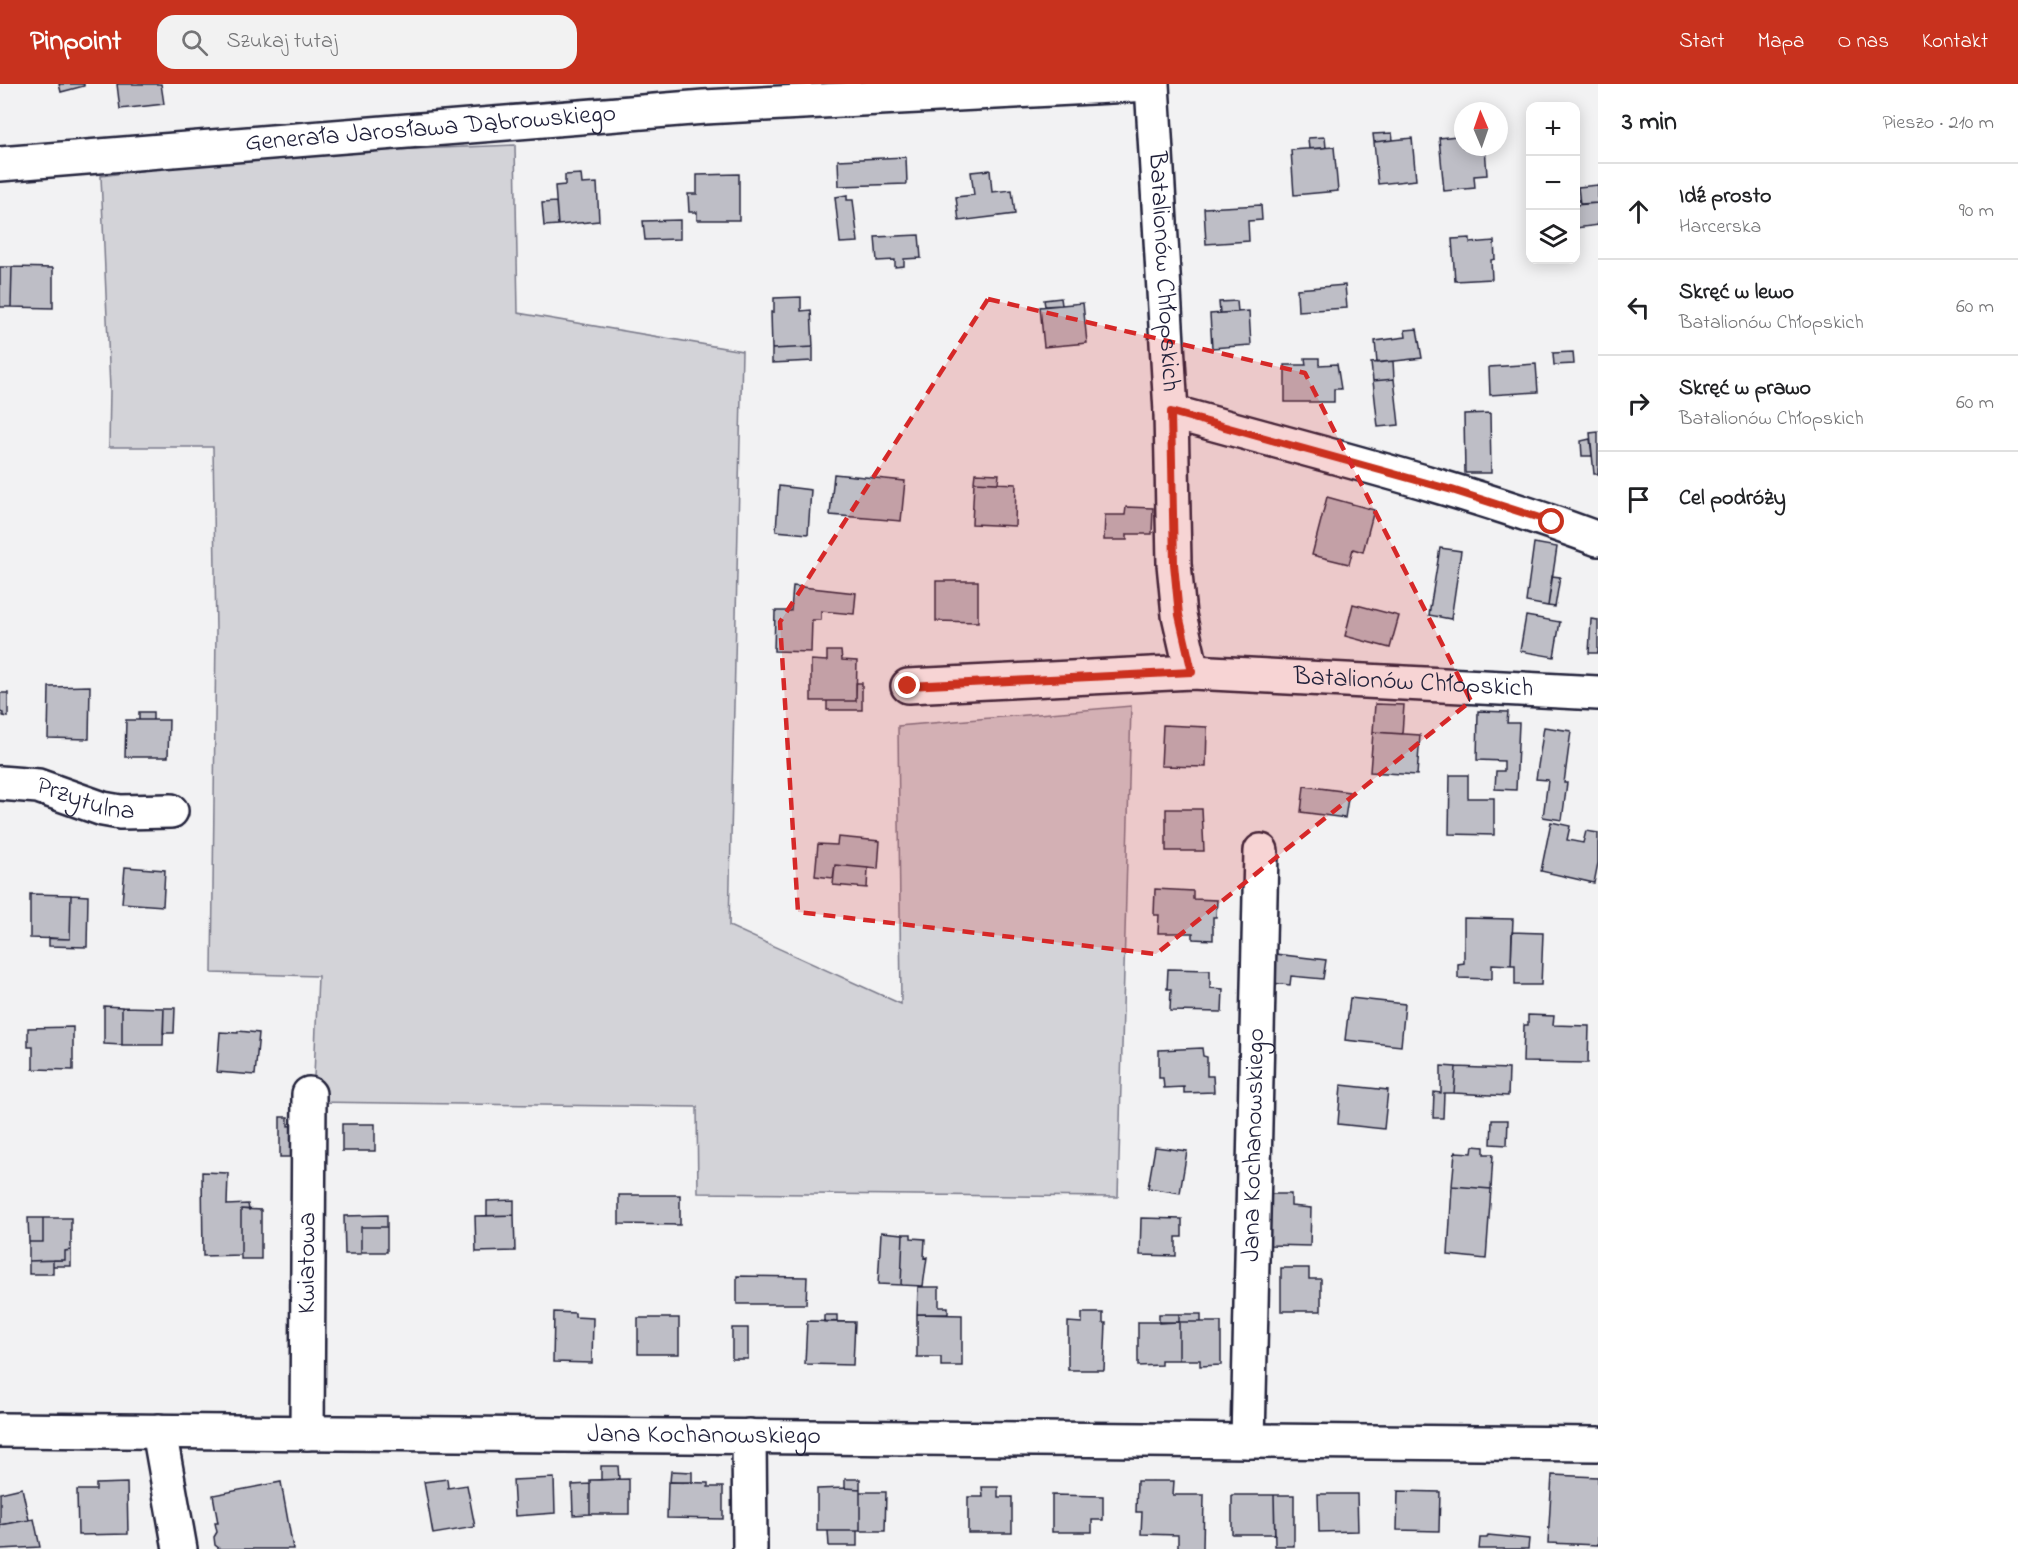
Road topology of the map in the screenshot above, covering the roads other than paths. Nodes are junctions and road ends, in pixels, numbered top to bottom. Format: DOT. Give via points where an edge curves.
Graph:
graph roads {
  1 [pos="1151,84"];
  2 [pos="702,95"];
  3 [pos="0,164"];
  4 [pos="1171,412"];
  5 [pos="1598,539"];
  6 [pos="1192,672"];
  7 [pos="908,686"];
  8 [pos="1598,693"];
  9 [pos="0,783"];
  10 [pos="171,811"];
  11 [pos="1261,851"];
  12 [pos="309,1094"];
  13 [pos="0,1430"];
  14 [pos="159,1431"];
  15 [pos="307,1433"];
  16 [pos="749,1436"];
  17 [pos="1248,1441"];
  18 [pos="1598,1444"];
  19 [pos="180,1549"];
  20 [pos="750,1549"];
  1 -- 2 [label="street, Generała Jarosława Dąbrowskiego"];
  1 -- 4 [label="street, Batalionów Chłopskich"];
  2 -- 3 [label="street, Generała Jarosława Dąbrowskiego"];
  4 -- 5 [label="street" via="1452,490"];
  4 -- 6 [label="street, Batalionów Chłopskich" via="1174,564 1179,615"];
  6 -- 7 [label="street, Batalionów Chłopskich"];
  6 -- 8 [label="street, Batalionów Chłopskich"];
  9 -- 10 [label="street, Przytulna" via="38,786 120,812"];
  11 -- 17 [label="street, Jana Kochanowskiego"];
  12 -- 15 [label="street, Kwiatowa"];
  13 -- 14 [label="street, Jana Kochanowskiego"];
  14 -- 15 [label="street, Jana Kochanowskiego"];
  14 -- 19 [label="street"];
  15 -- 16 [label="street, Jana Kochanowskiego"];
  16 -- 17 [label="street, Jana Kochanowskiego"];
  16 -- 20 [label="street"];
  17 -- 18 [label="street, Jana Kochanowskiego"];
}
